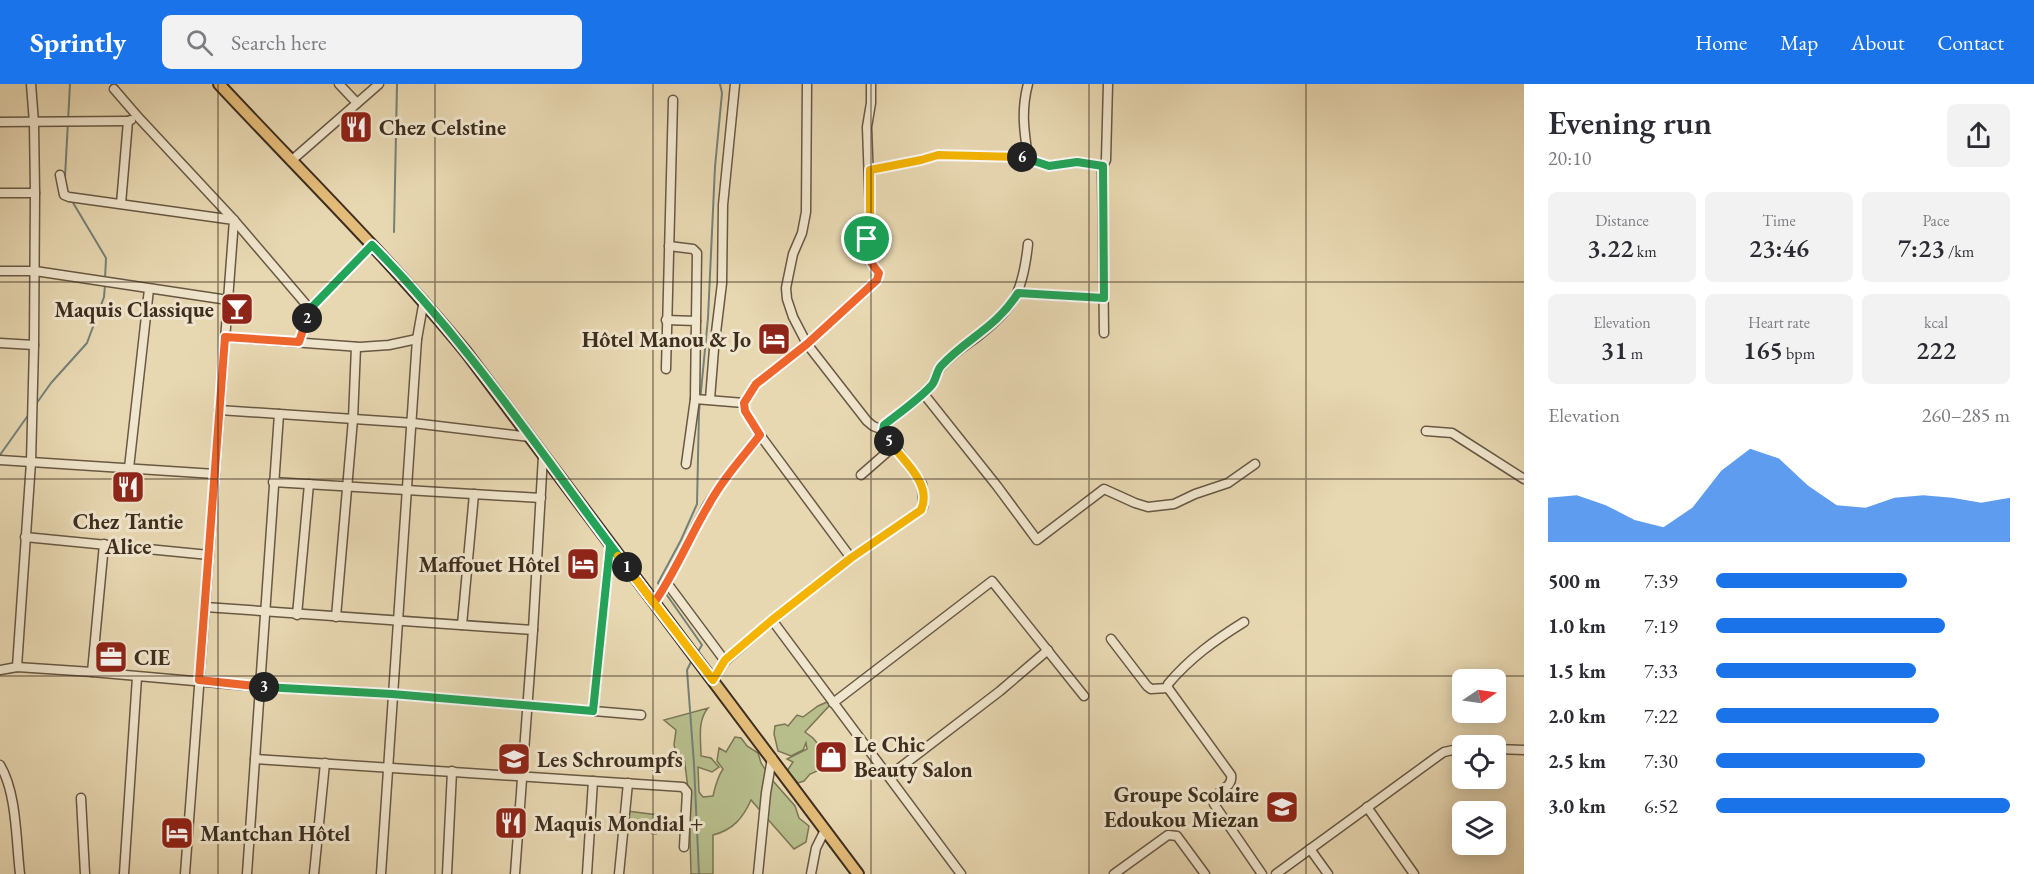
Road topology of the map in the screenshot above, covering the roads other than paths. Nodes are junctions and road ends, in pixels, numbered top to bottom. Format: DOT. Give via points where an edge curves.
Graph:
graph roads {
  1 [pos="31,84"];
  2 [pos="219,84"];
  3 [pos="339,84"];
  4 [pos="379,84"];
  5 [pos="735,84"];
  6 [pos="807,84"];
  7 [pos="871,84"];
  8 [pos="1028,84"];
  9 [pos="1108,84"];
  10 [pos="114,89"];
  11 [pos="673,100"];
  12 [pos="357,104"];
  13 [pos="139,118"];
  14 [pos="128,121"];
  15 [pos="0,122"];
  16 [pos="34,123"];
  17 [pos="1028,157"];
  18 [pos="291,161"];
  19 [pos="1103,166"];
  20 [pos="870,170"];
  21 [pos="60,175"];
  22 [pos="0,193"];
  23 [pos="35,193"];
  24 [pos="121,204"];
  25 [pos="234,220"];
  26 [pos="1028,244"];
  27 [pos="372,245"];
  28 [pos="669,246"];
  29 [pos="0,271"];
  30 [pos="35,271"];
  31 [pos="149,289"];
  32 [pos="1018,293"];
  33 [pos="1104,298"];
  34 [pos="228,300"];
  35 [pos="424,300"];
  36 [pos="310,309"];
  37 [pos="666,320"];
  38 [pos="696,321"];
  39 [pos="1104,333"];
  40 [pos="225,337"];
  41 [pos="417,339"];
  42 [pos="299,342"];
  43 [pos="0,344"];
  44 [pos="807,344"];
  45 [pos="34,345"];
  46 [pos="356,347"];
  47 [pos="666,369"];
  48 [pos="923,393"];
  49 [pos="694,399"];
  50 [pos="710,399"];
  51 [pos="744,403"];
  52 [pos="219,410"];
  53 [pos="279,414"];
  54 [pos="352,419"];
  55 [pos="413,423"];
  56 [pos="883,430"];
  57 [pos="1425,431"];
  58 [pos="760,435"];
  59 [pos="530,437"];
  60 [pos="893,447"];
  61 [pos="543,456"];
  62 [pos="0,460"];
  63 [pos="31,462"];
  64 [pos="686,464"];
  65 [pos="1255,464"];
  66 [pos="129,468"];
  67 [pos="214,474"];
  68 [pos="861,475"];
  69 [pos="1524,479"];
  70 [pos="273,482"];
  71 [pos="309,484"];
  72 [pos="346,486"];
  73 [pos="408,489"];
  74 [pos="474,494"];
  75 [pos="541,498"];
  76 [pos="25,537"];
  77 [pos="104,544"];
  78 [pos="610,546"];
  79 [pos="209,555"];
  80 [pos="851,558"];
  81 [pos="668,584"];
  82 [pos="654,603"];
  83 [pos="205,607"];
  84 [pos="265,612"];
  85 [pos="297,615"];
  86 [pos="336,617"];
  87 [pos="399,620"];
  88 [pos="772,620"];
  89 [pos="1244,622"];
  90 [pos="462,625"];
  91 [pos="533,630"];
  92 [pos="1112,639"];
  93 [pos="1048,650"];
  94 [pos="725,660"];
  95 [pos="17,668"];
  96 [pos="0,670"];
  97 [pos="92,672"];
  98 [pos="137,677"];
  99 [pos="199,680"];
  100 [pos="713,680"];
  101 [pos="261,687"];
  102 [pos="1168,688"];
  103 [pos="392,694"];
  104 [pos="1084,696"];
  105 [pos="833,703"];
  106 [pos="528,705"];
  107 [pos="593,711"];
  108 [pos="641,715"];
  109 [pos="1506,749"];
  110 [pos="1452,750"];
  111 [pos="1524,750"];
  112 [pos="772,758"];
  113 [pos="255,759"];
  114 [pos="325,763"];
  115 [pos="0,765"];
  116 [pos="388,766"];
  117 [pos="452,771"];
  118 [pos="889,776"];
  119 [pos="524,777"];
  120 [pos="592,781"];
  121 [pos="628,783"];
  122 [pos="81,798"];
  123 [pos="1367,807"];
  124 [pos="825,830"];
  125 [pos="684,848"];
  126 [pos="1310,849"];
  127 [pos="20,874"];
  128 [pos="85,874"];
  129 [pos="124,874"];
  130 [pos="185,874"];
  131 [pos="247,874"];
  132 [pos="314,874"];
  133 [pos="381,874"];
  134 [pos="447,874"];
  135 [pos="515,874"];
  136 [pos="587,874"];
  137 [pos="619,874"];
  138 [pos="758,874"];
  139 [pos="811,874"];
  140 [pos="858,874"];
  141 [pos="961,874"];
  142 [pos="1114,874"];
  143 [pos="1205,874"];
  144 [pos="1262,874"];
  145 [pos="1276,874"];
  146 [pos="1328,874"];
  147 [pos="1414,874"];
  1 -- 16 [label="street"];
  2 -- 18 [label="main road"];
  3 -- 12 [label="street"];
  4 -- 12 [label="street"];
  5 -- 50 [label="street"];
  6 -- 44 [label="street" via="806,212 786,288 793,317"];
  7 -- 20 [label="street" via="867,127"];
  8 -- 17 [label="street" via="1023,125"];
  9 -- 19 [label="street"];
  10 -- 13 [label="street"];
  11 -- 28 [label="street"];
  12 -- 18 [label="street"];
  13 -- 14 [label="street"];
  13 -- 25 [label="street"];
  14 -- 16 [label="street"];
  14 -- 24 [label="street"];
  15 -- 16 [label="street"];
  16 -- 23 [label="street"];
  17 -- 19 [label="street" via="1049,166 1077,162"];
  17 -- 20 [label="street" via="938,155"];
  18 -- 27 [label="main road"];
  19 -- 33 [label="street"];
  20 -- 44 [label="street" via="865,250 879,273 877,280"];
  21 -- 24 [label="street" via="64,195"];
  22 -- 23 [label="street"];
  23 -- 30 [label="street"];
  24 -- 25 [label="street"];
  25 -- 34 [label="street"];
  25 -- 36 [label="street"];
  26 -- 32 [label="street" via="1025,274"];
  27 -- 35 [label="main road"];
  27 -- 36 [label="street"];
  28 -- 37 [label="street"];
  28 -- 38 [label="street" via="697,253"];
  29 -- 30 [label="street"];
  30 -- 31 [label="street"];
  30 -- 45 [label="street"];
  31 -- 34 [label="street"];
  31 -- 66 [label="street"];
  32 -- 33 [label="street"];
  32 -- 48 [label="street" via="990,327 940,368 933,385"];
  33 -- 39 [label="street"];
  34 -- 40 [label="street"];
  35 -- 41 [label="street"];
  35 -- 59 [label="main road"];
  36 -- 42 [label="street"];
  37 -- 38 [label="street"];
  37 -- 47 [label="street"];
  38 -- 49 [label="street"];
  40 -- 42 [label="street"];
  40 -- 52 [label="street"];
  41 -- 46 [label="street"];
  41 -- 55 [label="street"];
  42 -- 46 [label="street"];
  43 -- 45 [label="street"];
  44 -- 51 [label="street" via="756,384"];
  44 -- 56 [label="street" via="867,421"];
  45 -- 63 [label="street"];
  46 -- 54 [label="street"];
  48 -- 56 [label="street"];
  48 -- 65 [label="street" via="1037,540 1104,489 1148,507 1174,504 1228,483"];
  49 -- 50 [label="street"];
  49 -- 64 [label="street"];
  50 -- 51 [label="street"];
  51 -- 58 [label="street"];
  52 -- 53 [label="street"];
  52 -- 67 [label="street"];
  53 -- 54 [label="street"];
  53 -- 70 [label="street"];
  54 -- 55 [label="street"];
  54 -- 72 [label="street"];
  55 -- 59 [label="street"];
  55 -- 73 [label="street"];
  56 -- 60 [label="street"];
  57 -- 69 [label="street" via="1452,433"];
  58 -- 80 [label="street"];
  58 -- 81 [label="street" via="708,505"];
  59 -- 61 [label="main road"];
  60 -- 68 [label="street"];
  60 -- 80 [label="street" via="922,484 923,507"];
  61 -- 75 [label="street"];
  61 -- 78 [label="main road"];
  62 -- 63 [label="street"];
  63 -- 66 [label="street"];
  63 -- 76 [label="street"];
  66 -- 67 [label="street"];
  67 -- 79 [label="street"];
  70 -- 71 [label="street"];
  70 -- 84 [label="street"];
  71 -- 72 [label="street"];
  71 -- 85 [label="street"];
  72 -- 73 [label="street"];
  72 -- 86 [label="street"];
  73 -- 74 [label="street"];
  73 -- 87 [label="street"];
  74 -- 75 [label="street"];
  74 -- 90 [label="street"];
  75 -- 91 [label="street"];
  76 -- 77 [label="street"];
  76 -- 95 [label="street"];
  77 -- 79 [label="street"];
  77 -- 97 [label="street"];
  78 -- 82 [label="main road"];
  78 -- 107 [label="street"];
  79 -- 83 [label="street"];
  80 -- 88 [label="street"];
  81 -- 82 [label="street"];
  81 -- 94 [label="street"];
  82 -- 100 [label="main road"];
  83 -- 84 [label="street"];
  83 -- 99 [label="street"];
  84 -- 85 [label="street"];
  84 -- 101 [label="street"];
  85 -- 86 [label="street"];
  86 -- 87 [label="street"];
  87 -- 90 [label="street"];
  87 -- 103 [label="street"];
  88 -- 94 [label="street"];
  88 -- 105 [label="street"];
  89 -- 102 [label="street" via="1186,663"];
  90 -- 91 [label="street"];
  91 -- 106 [label="street"];
  92 -- 102 [label="street" via="1151,689"];
  93 -- 104 [label="street"];
  93 -- 105 [label="street" via="992,581"];
  93 -- 118 [label="street"];
  94 -- 100 [label="street"];
  95 -- 96 [label="street"];
  95 -- 97 [label="street"];
  97 -- 98 [label="street"];
  98 -- 99 [label="street"];
  98 -- 129 [label="street"];
  99 -- 101 [label="street"];
  99 -- 130 [label="street"];
  100 -- 112 [label="main road"];
  101 -- 103 [label="street"];
  101 -- 113 [label="street"];
  102 -- 144 [label="street" via="1231,775 1231,784 1216,794 1214,804"];
  103 -- 106 [label="street"];
  103 -- 116 [label="street"];
  105 -- 118 [label="street"];
  106 -- 107 [label="street"];
  106 -- 119 [label="street"];
  107 -- 108 [label="street"];
  109 -- 111 [label="street"];
  110 -- 123 [label="street"];
  112 -- 124 [label="main road"];
  112 -- 138 [label="street"];
  113 -- 114 [label="street"];
  113 -- 131 [label="street"];
  114 -- 116 [label="street"];
  114 -- 132 [label="street"];
  115 -- 127 [label="street" via="11,795"];
  116 -- 117 [label="street"];
  116 -- 133 [label="street"];
  117 -- 119 [label="street"];
  117 -- 134 [label="street"];
  118 -- 141 [label="street"];
  119 -- 120 [label="street"];
  119 -- 135 [label="street"];
  120 -- 121 [label="street"];
  120 -- 136 [label="street"];
  121 -- 125 [label="street" via="686,789"];
  121 -- 137 [label="street"];
  122 -- 128 [label="street"];
  123 -- 126 [label="street"];
  123 -- 147 [label="street"];
  124 -- 139 [label="street" via="816,848"];
  124 -- 140 [label="main road"];
  126 -- 145 [label="street"];
  126 -- 146 [label="street"];
  142 -- 143 [label="street" via="1173,834"];
}
